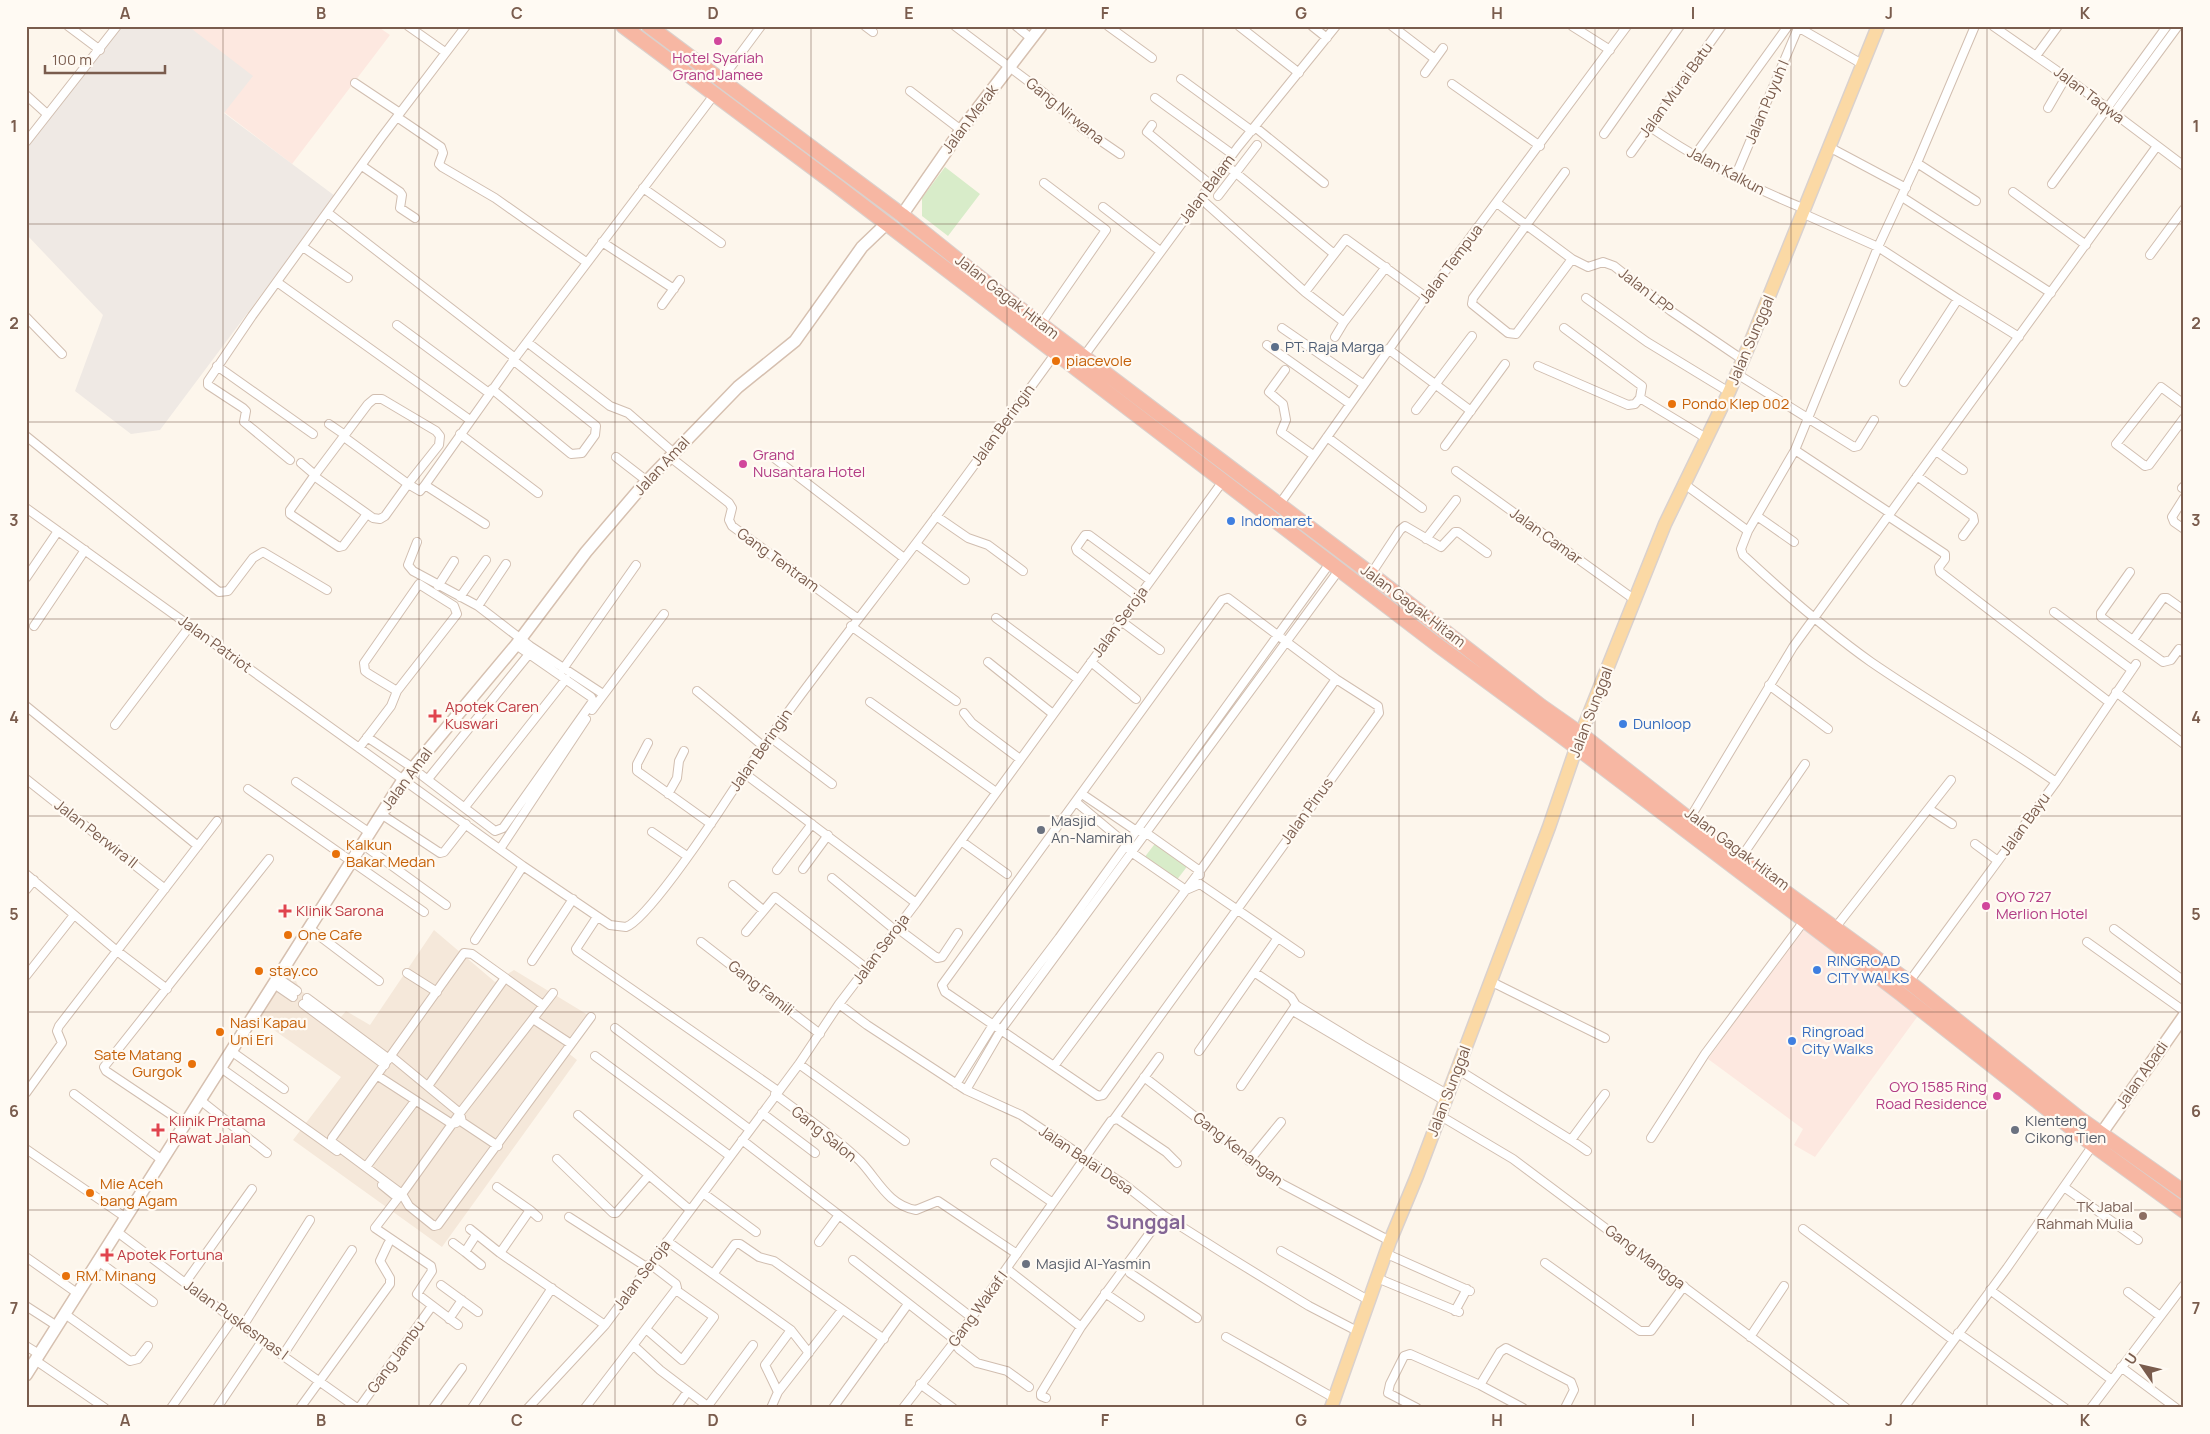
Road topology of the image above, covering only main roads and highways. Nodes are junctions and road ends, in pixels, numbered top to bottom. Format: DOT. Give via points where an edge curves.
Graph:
graph roads {
  1 [pos="623,26"];
  2 [pos="649,26"];
  3 [pos="1878,26"];
  4 [pos="1159,413"];
  5 [pos="1150,426"];
  6 [pos="1579,740"];
  7 [pos="1994,1048"];
  8 [pos="1985,1060"];
  9 [pos="2097,1139"];
  10 [pos="2184,1192"];
  11 [pos="2184,1210"];
  12 [pos="1333,1403"];
  1 -- 5 [label="highway, Jalan Gagak Hitam"];
  2 -- 4 [label="highway, Jalan Gagak Hitam"];
  3 -- 6 [label="main road, Jalan Sunggal" via="1743,360 1683,483"];
  4 -- 5 [label="highway"];
  4 -- 6 [label="highway, Jalan Gagak Hitam" via="1540,706"];
  5 -- 6 [label="highway, Jalan Gagak Hitam" via="1334,566"];
  6 -- 7 [label="highway, Jalan Gagak Hitam" via="1690,818 1740,859"];
  6 -- 8 [label="highway, Jalan Gagak Hitam" via="1804,921"];
  6 -- 12 [label="main road, Jalan Sunggal" via="1390,1241"];
  7 -- 8 [label="highway"];
  7 -- 9 [label="highway, Jalan Gagak Hitam"];
  8 -- 9 [label="highway, Jalan Gagak Hitam"];
  9 -- 10 [label="highway, Jalan Gagak Hitam"];
  9 -- 11 [label="highway, Jalan Gagak Hitam"];
}
